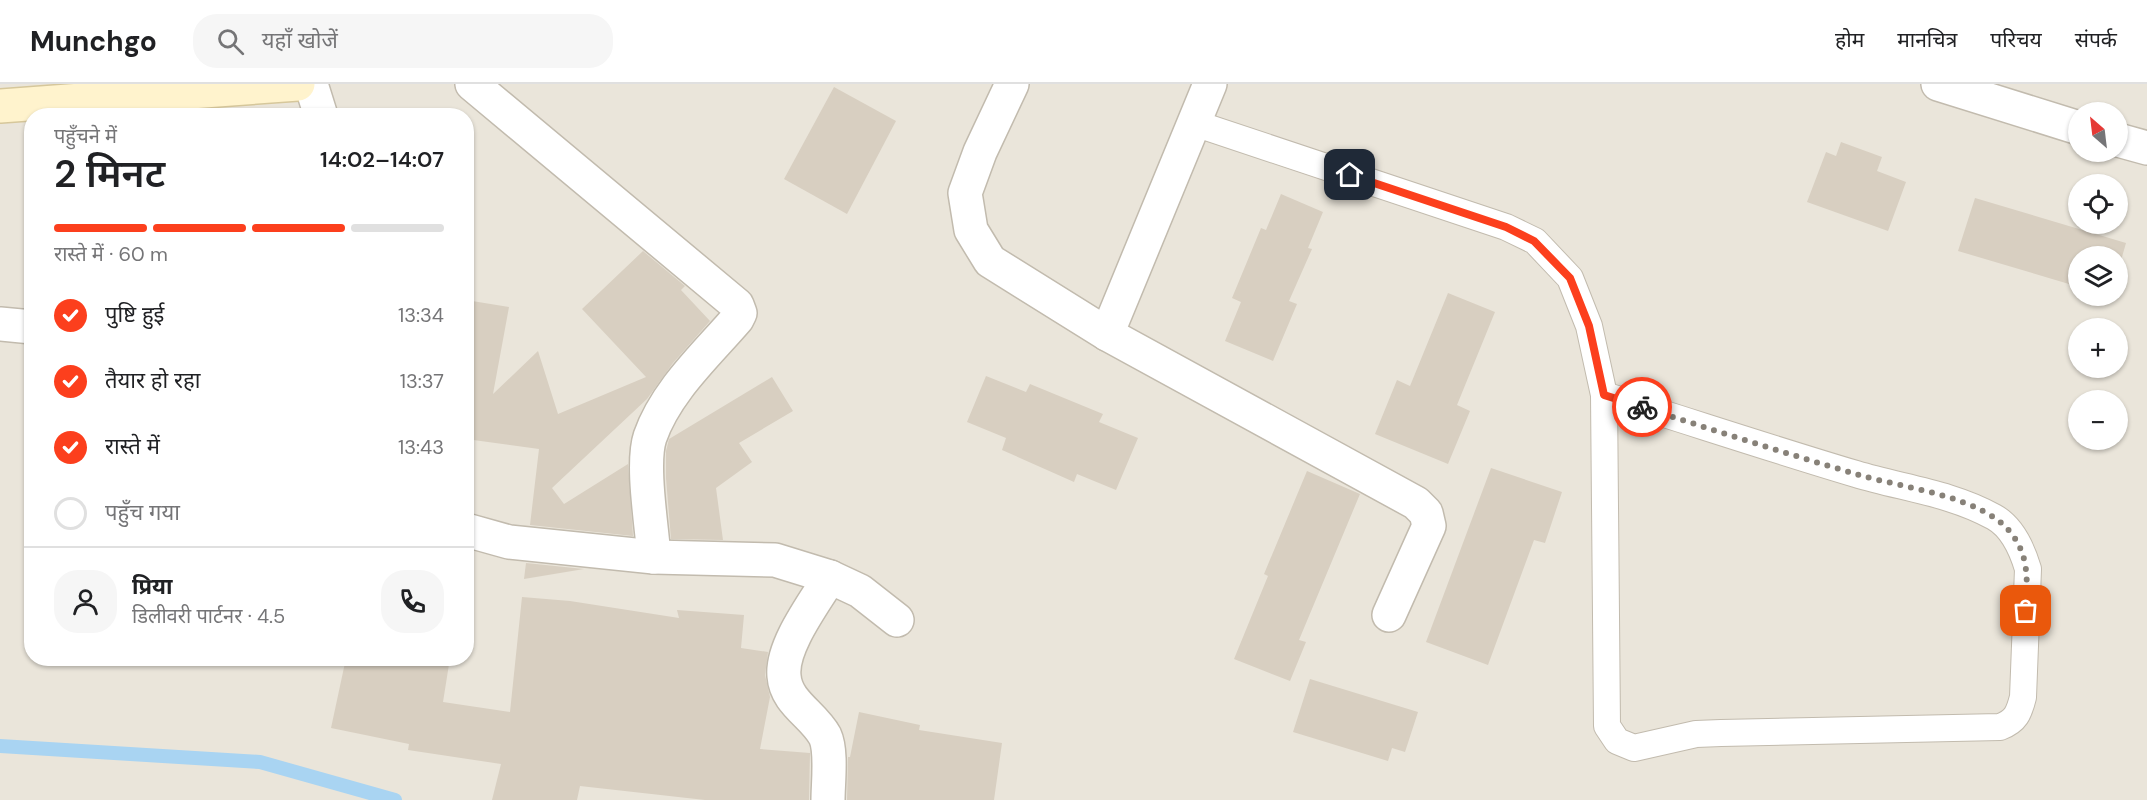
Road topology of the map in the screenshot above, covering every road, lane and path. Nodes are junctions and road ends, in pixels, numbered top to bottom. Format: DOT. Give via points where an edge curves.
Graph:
graph roads {
  1 [pos="298,84"];
  2 [pos="311,84"];
  3 [pos="472,84"];
  4 [pos="1012,84"];
  5 [pos="1210,84"];
  6 [pos="1938,84"];
  7 [pos="0,106"];
  8 [pos="318,108"];
  9 [pos="1194,123"];
  10 [pos="2068,125"];
  11 [pos="2128,143"];
  12 [pos="2147,148"];
  13 [pos="0,324"];
  14 [pos="24,326"];
  15 [pos="1107,334"];
  16 [pos="1604,395"];
  17 [pos="474,532"];
  18 [pos="654,557"];
  19 [pos="830,577"];
  20 [pos="1389,615"];
  21 [pos="897,620"];
  22 [pos="828,800"];
  1 -- 7 [label="street"];
  2 -- 8 [label="street"];
  3 -- 18 [label="street" via="737,305 737,319 666,402 650,438 648,476"];
  4 -- 15 [label="street" via="980,152 966,194 971,230 990,261"];
  5 -- 9 [label="street"];
  6 -- 10 [label="street"];
  9 -- 15 [label="street"];
  9 -- 16 [label="lane" via="1506,227 1534,241 1570,278 1589,326"];
  11 -- 12 [label="street"];
  13 -- 14 [label="street"];
  15 -- 20 [label="street" via="1416,503 1426,513 1429,526"];
  16 -- 16 [label="lane" via="1607,726 1617,741 1634,748 1696,734 2000,727 2012,723 2023,697 2028,569 2023,551 1996,518 1947,496 1859,475"];
  17 -- 18 [label="street" via="509,542"];
  18 -- 19 [label="street" via="775,560"];
  19 -- 21 [label="street" via="860,591"];
  19 -- 22 [label="street" via="795,636 784,676 788,693 825,737"];
}
